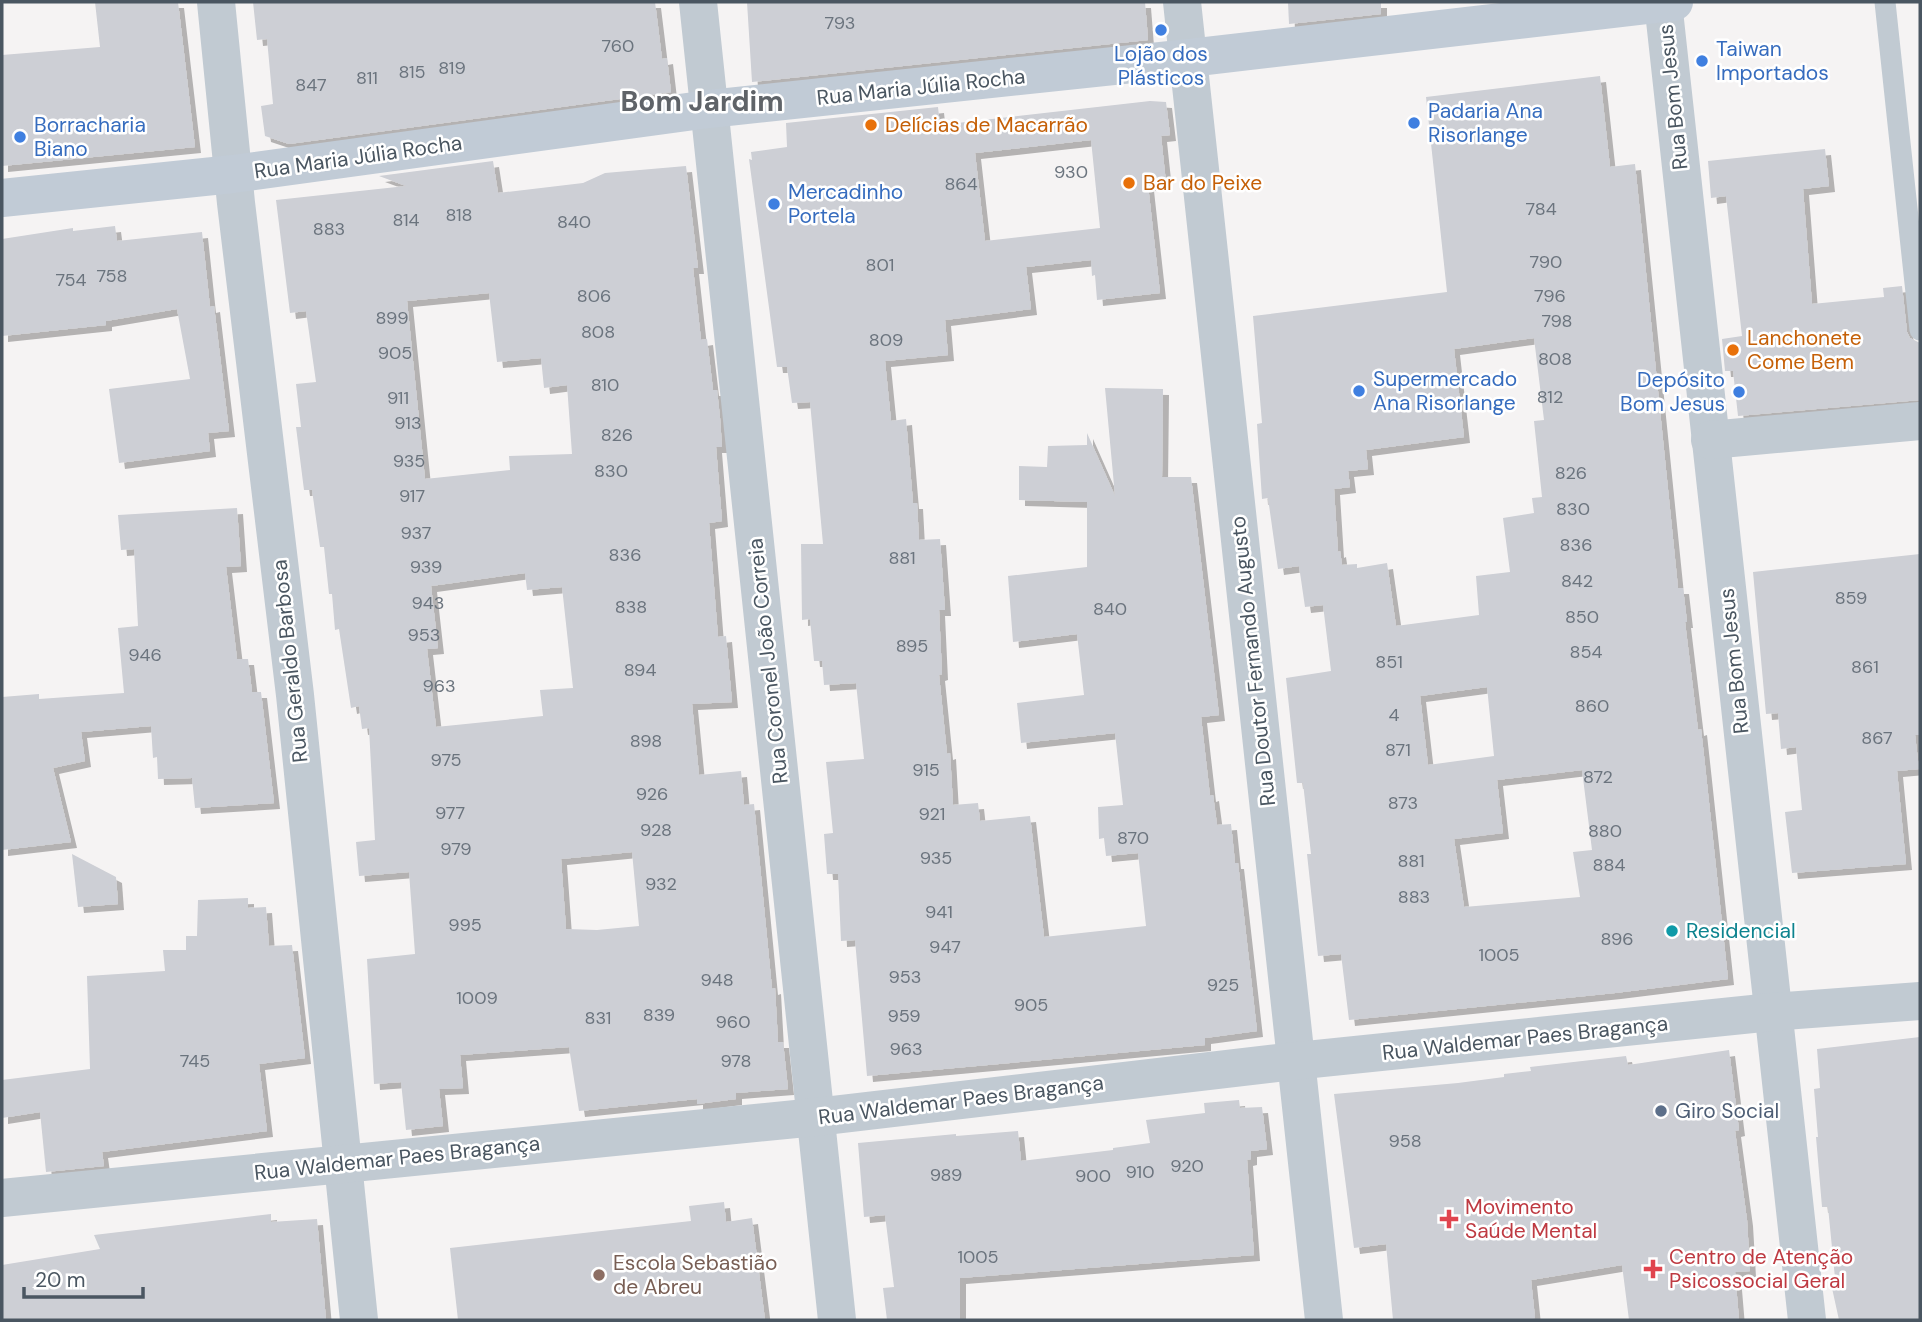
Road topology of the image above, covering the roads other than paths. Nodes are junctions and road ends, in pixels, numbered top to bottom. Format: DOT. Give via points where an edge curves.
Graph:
graph roads {
  1 [pos="216,2"];
  2 [pos="698,2"];
  3 [pos="1182,2"];
  4 [pos="1667,2"];
  5 [pos="1885,2"];
  6 [pos="1189,58"];
  7 [pos="709,109"];
  8 [pos="233,174"];
  9 [pos="2,198"];
  10 [pos="1920,330"];
  11 [pos="1920,421"];
  12 [pos="1710,440"];
  13 [pos="1920,1001"];
  14 [pos="1772,1012"];
  15 [pos="1295,1061"];
  16 [pos="817,1117"];
  17 [pos="342,1163"];
  18 [pos="2,1198"];
  19 [pos="359,1320"];
  20 [pos="837,1320"];
  21 [pos="1324,1320"];
  22 [pos="1807,1320"];
  1 -- 8 [label="street, Rua Geraldo Barbosa"];
  2 -- 7 [label="street, Rua Coronel João Correia"];
  3 -- 6 [label="street, Rua Doutor Fernando Augusto"];
  4 -- 6 [label="street, Rua Maria Júlia Rocha"];
  4 -- 12 [label="street, Rua Bom Jesus"];
  5 -- 10 [label="lane"];
  6 -- 7 [label="street, Rua Maria Júlia Rocha"];
  6 -- 15 [label="street, Rua Doutor Fernando Augusto"];
  7 -- 8 [label="street, Rua Maria Júlia Rocha"];
  7 -- 16 [label="street, Rua Coronel João Correia"];
  8 -- 9 [label="street, Rua Maria Júlia Rocha"];
  8 -- 17 [label="street, Rua Geraldo Barbosa" via="295,695"];
  11 -- 12 [label="street"];
  12 -- 14 [label="street, Rua Bom Jesus"];
  13 -- 14 [label="street, Rua Waldemar Paes Bragança"];
  14 -- 15 [label="street, Rua Waldemar Paes Bragança"];
  14 -- 22 [label="street, Rua Bom Jesus"];
  15 -- 16 [label="street, Rua Waldemar Paes Bragança"];
  15 -- 21 [label="street, Rua Doutor Fernando Augusto"];
  16 -- 17 [label="street, Rua Waldemar Paes Bragança"];
  16 -- 20 [label="street, Rua Coronel João Correia"];
  17 -- 18 [label="street, Rua Waldemar Paes Bragança"];
  17 -- 19 [label="street, Rua Geraldo Barbosa"];
}
